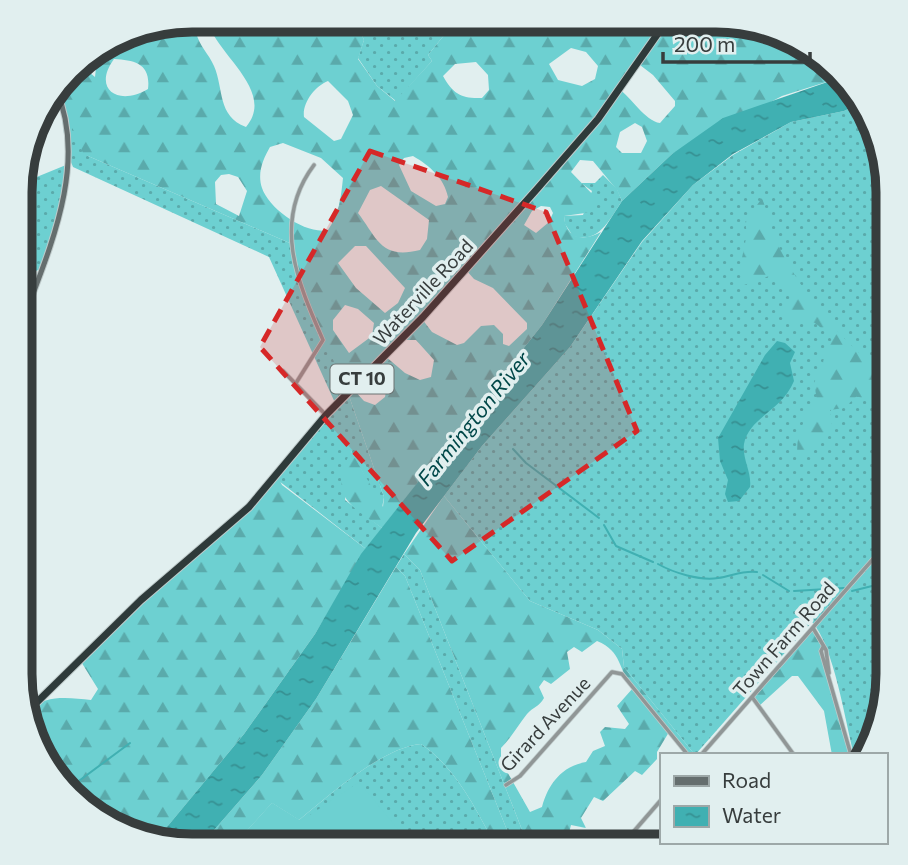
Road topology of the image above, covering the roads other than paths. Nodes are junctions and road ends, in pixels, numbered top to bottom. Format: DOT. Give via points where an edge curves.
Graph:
graph roads {
  1 [pos="659,32"];
  2 [pos="60,102"];
  3 [pos="314,165"];
  4 [pos="32,296"];
  5 [pos="283,371"];
  6 [pos="296,383"];
  7 [pos="326,415"];
  8 [pos="876,556"];
  9 [pos="813,628"];
  10 [pos="752,697"];
  11 [pos="35,704"];
  12 [pos="686,753"];
  13 [pos="703,753"];
  14 [pos="793,753"];
  15 [pos="850,753"];
  16 [pos="506,785"];
  17 [pos="660,801"];
  18 [pos="632,833"];
  1 -- 7 [label="highway, Waterville Road / CT 10" via="597,120 512,219"];
  2 -- 4 [label="street" via="66,123 63,200"];
  3 -- 6 [label="street" via="293,211 292,251 296,279 323,340"];
  5 -- 6 [label="street"];
  6 -- 7 [label="street"];
  7 -- 11 [label="highway, Waterville Road / CT 10" via="248,507 141,600"];
  8 -- 9 [label="street, Town Farm Road"];
  9 -- 10 [label="street, Town Farm Road"];
  9 -- 15 [label="street" via="826,650"];
  10 -- 13 [label="street, Town Farm Road"];
  10 -- 14 [label="street"];
  12 -- 16 [label="street, Girard Avenue" via="622,674 612,672 520,776"];
  17 -- 18 [label="street"];
}
